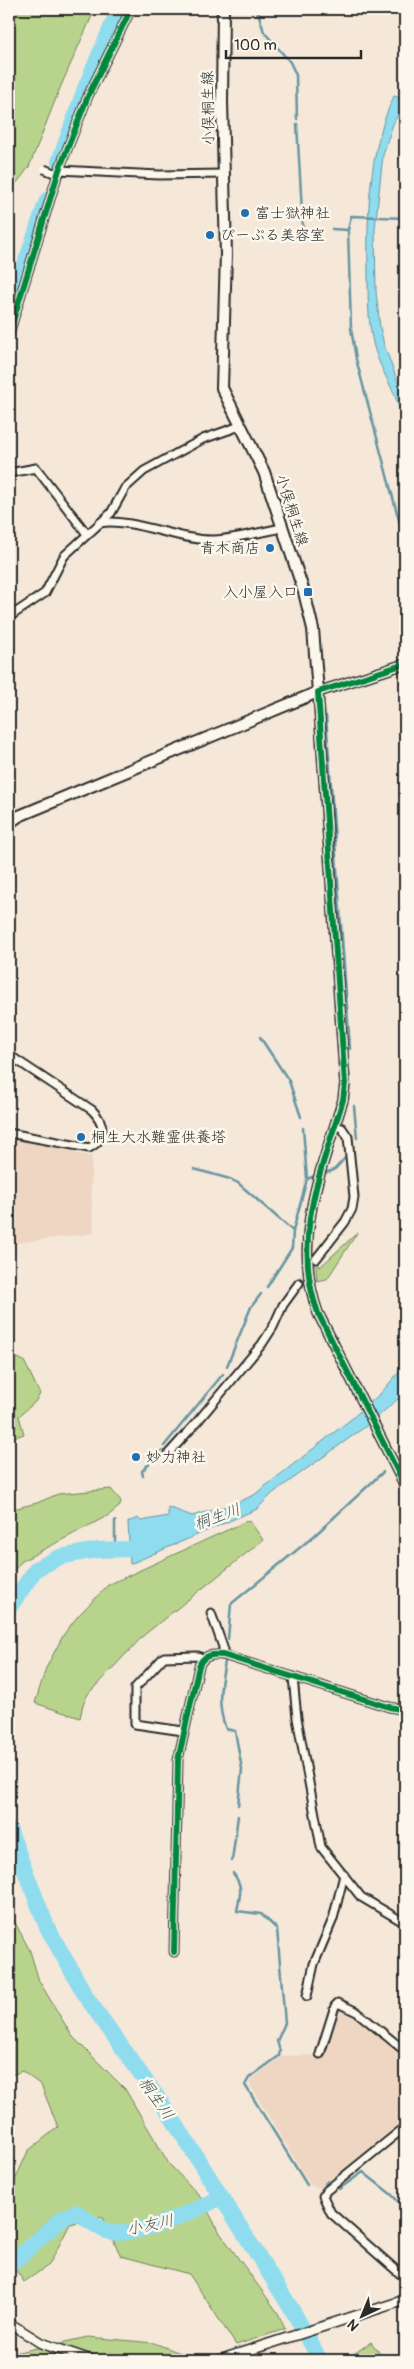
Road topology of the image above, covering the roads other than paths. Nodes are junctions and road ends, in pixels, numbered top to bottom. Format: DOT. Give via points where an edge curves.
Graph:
graph roads {
  1 [pos="131,9"];
  2 [pos="223,9"];
  3 [pos="44,169"];
  4 [pos="59,172"];
  5 [pos="224,174"];
  6 [pos="9,334"];
  7 [pos="240,426"];
  8 [pos="9,473"];
  9 [pos="100,523"];
  10 [pos="282,528"];
  11 [pos="87,534"];
  12 [pos="9,617"];
  13 [pos="405,664"];
  14 [pos="318,692"];
  15 [pos="9,823"];
  16 [pos="9,1055"];
  17 [pos="336,1126"];
  18 [pos="9,1133"];
  19 [pos="316,1260"];
  20 [pos="299,1283"];
  21 [pos="169,1453"];
  22 [pos="405,1486"];
  23 [pos="211,1613"];
  24 [pos="222,1655"];
  25 [pos="203,1659"];
  26 [pos="292,1677"];
  27 [pos="405,1710"];
  28 [pos="183,1731"];
  29 [pos="344,1875"];
  30 [pos="405,1923"];
  31 [pos="174,1952"];
  32 [pos="307,1996"];
  33 [pos="405,2051"];
  34 [pos="320,2054"];
  35 [pos="405,2127"];
  36 [pos="405,2278"];
  37 [pos="405,2300"];
  38 [pos="9,2323"];
  39 [pos="91,2360"];
  40 [pos="221,2360"];
  1 -- 4 [label="street" via="88,96"];
  2 -- 5 [label="main road, 小俣桐生線"];
  3 -- 4 [label="street, bridge"];
  4 -- 5 [label="street"];
  4 -- 6 [label="street"];
  5 -- 7 [label="main road, 小俣桐生線" via="226,254 221,383 224,396"];
  7 -- 9 [label="street" via="203,439 144,471 125,488 111,513"];
  7 -- 10 [label="main road, 小俣桐生線" via="264,472"];
  8 -- 11 [label="street" via="36,468"];
  9 -- 10 [label="street" via="112,520 178,536 214,540"];
  9 -- 11 [label="street"];
  10 -- 14 [label="main road, 小俣桐生線" via="310,616"];
  11 -- 12 [label="street" via="64,556 45,593"];
  13 -- 14 [label="street"];
  14 -- 15 [label="main road" via="19,816"];
  14 -- 17 [label="street" via="346,1066 343,1100"];
  16 -- 18 [label="street" via="92,1110 103,1127 100,1140 89,1148"];
  17 -- 19 [label="street" via="342,1128 348,1137 354,1203 345,1222"];
  17 -- 22 [label="street" via="312,1204 306,1237 306,1264 314,1302 330,1339"];
  20 -- 21 [label="street" via="262,1344"];
  23 -- 24 [label="street" via="223,1647"];
  24 -- 25 [label="street"];
  24 -- 26 [label="street"];
  25 -- 28 [label="street"];
  25 -- 28 [label="street" via="198,1656 164,1657 135,1688 135,1724"];
  26 -- 27 [label="street"];
  26 -- 29 [label="street" via="321,1847"];
  28 -- 31 [label="street" via="178,1760"];
  29 -- 30 [label="street" via="361,1898"];
  29 -- 32 [label="street" via="333,1919 314,1964"];
  33 -- 34 [label="street" via="357,2012 338,2003"];
  35 -- 36 [label="street" via="323,2196 331,2213"];
  37 -- 40 [label="street"];
  38 -- 39 [label="street" via="41,2343"];
}
